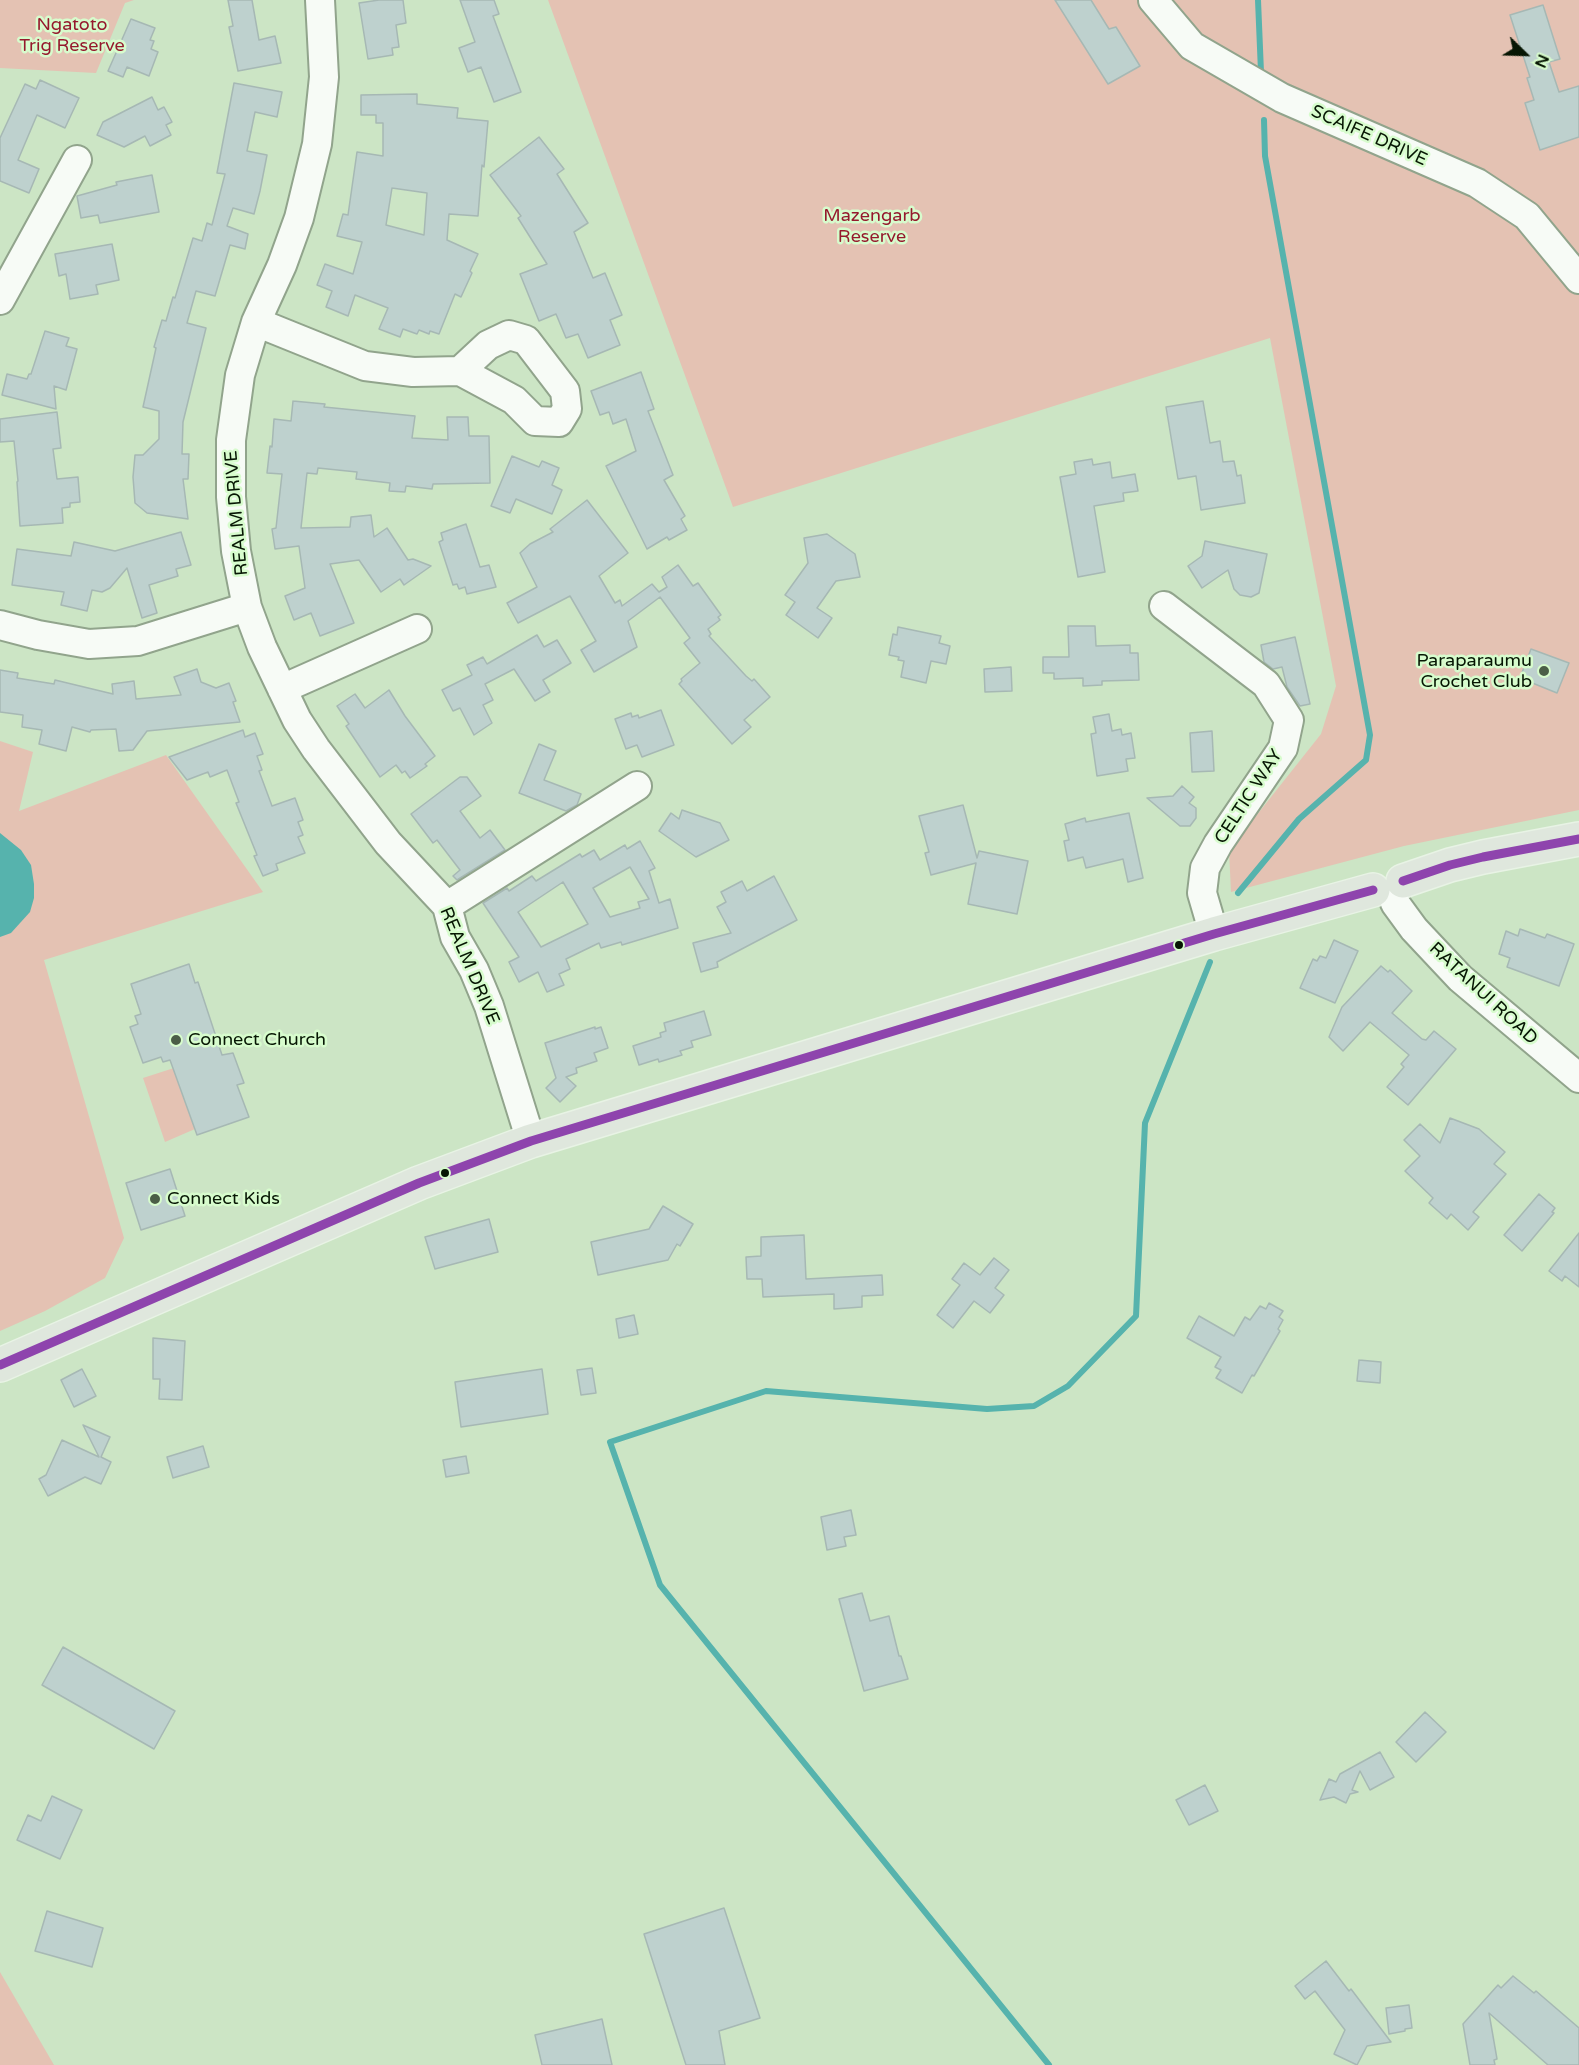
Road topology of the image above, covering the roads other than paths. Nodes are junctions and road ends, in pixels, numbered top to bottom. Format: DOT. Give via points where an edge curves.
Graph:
graph roads {
  1 [pos="320,0"];
  2 [pos="1153,0"];
  3 [pos="77,160"];
  4 [pos="1579,279"];
  5 [pos="6,290"];
  6 [pos="256,322"];
  7 [pos="460,370"];
  8 [pos="1164,606"];
  9 [pos="247,607"];
  10 [pos="0,625"];
  11 [pos="417,629"];
  12 [pos="282,689"];
  13 [pos="637,786"];
  14 [pos="1579,839"];
  15 [pos="1390,891"];
  16 [pos="447,906"];
  17 [pos="1214,934"];
  18 [pos="1579,1078"];
  19 [pos="531,1141"];
  20 [pos="0,1365"];
  1 -- 6 [label="street, REALM DRIVE" via="324,77 318,144 299,218"];
  2 -- 4 [label="street, SCAIFE DRIVE" via="1192,46 1282,98 1477,183 1527,216"];
  3 -- 5 [label="street"];
  6 -- 7 [label="street" via="365,366 413,372"];
  6 -- 9 [label="street, REALM DRIVE" via="240,375 231,440 236,551"];
  8 -- 17 [label="street, CELTIC WAY" via="1266,684 1289,720 1283,748 1205,868 1202,892"];
  9 -- 10 [label="street" via="138,641 88,644"];
  9 -- 12 [label="street, REALM DRIVE"];
  11 -- 12 [label="street"];
  12 -- 16 [label="street, REALM DRIVE" via="316,749 388,843"];
  13 -- 16 [label="street"];
  14 -- 15 [label="main road" via="1484,857"];
  15 -- 17 [label="main road"];
  15 -- 18 [label="street, RATANUI ROAD" via="1414,929 1460,978"];
  16 -- 19 [label="street, REALM DRIVE" via="455,937 489,1006"];
  17 -- 19 [label="main road"];
  19 -- 20 [label="main road" via="419,1183"];
}
